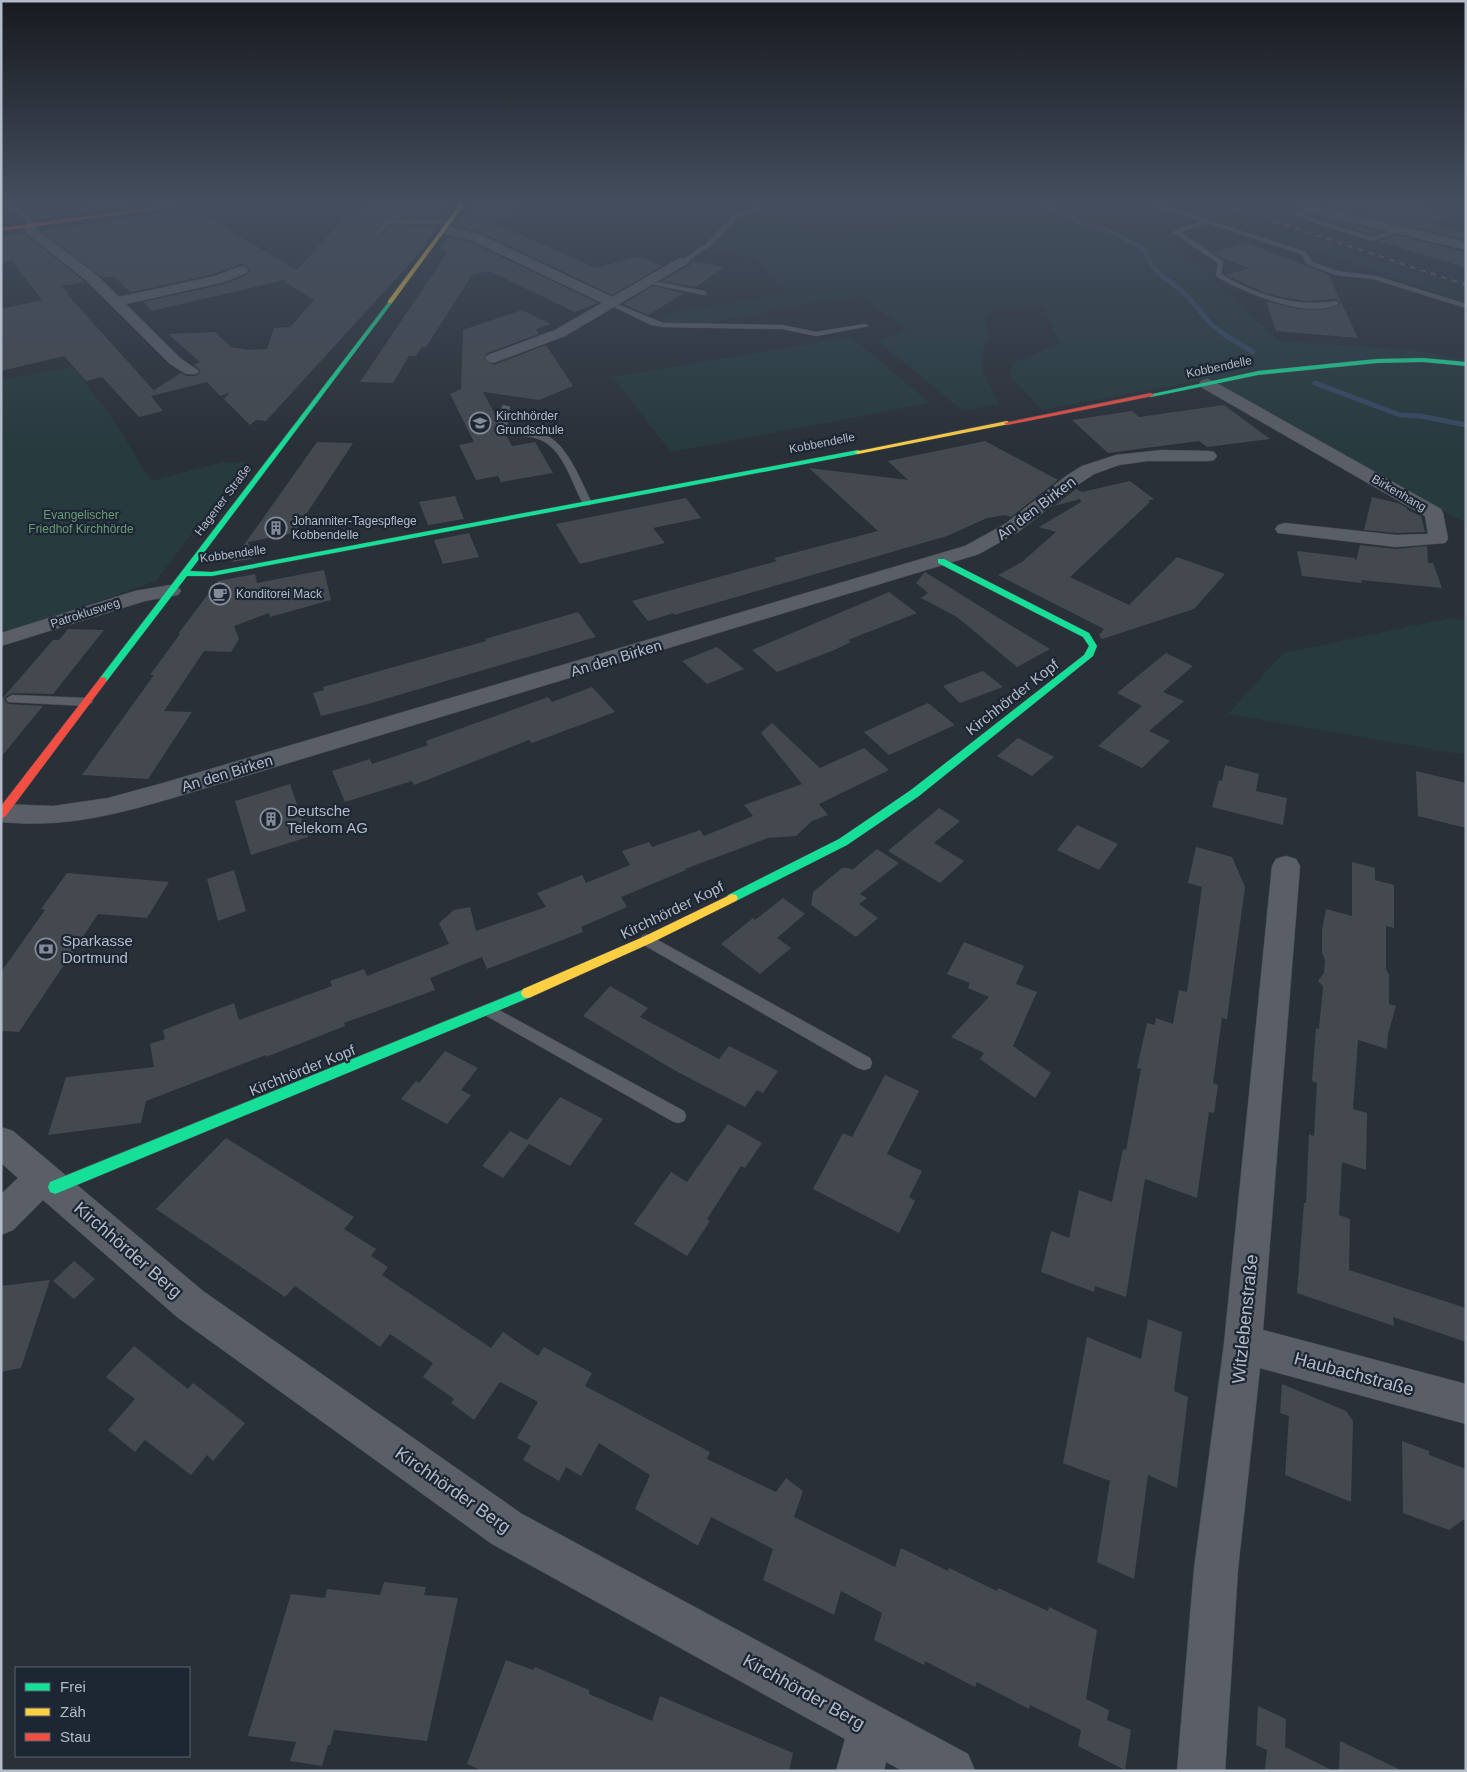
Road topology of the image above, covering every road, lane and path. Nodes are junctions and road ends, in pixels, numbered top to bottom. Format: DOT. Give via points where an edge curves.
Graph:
graph roads {
  1 [pos="99,285"];
  2 [pos="194,285"];
  3 [pos="404,285"];
  4 [pos="573,285"];
  5 [pos="643,285"];
  6 [pos="663,285"];
  7 [pos="1235,285"];
  8 [pos="1398,285"];
  9 [pos="704,292"];
  10 [pos="117,302"];
  11 [pos="611,303"];
  12 [pos="1336,303"];
  13 [pos="1466,306"];
  14 [pos="865,326"];
  15 [pos="493,358"];
  16 [pos="1466,364"];
  17 [pos="191,371"];
  18 [pos="1207,384"];
  19 [pos="506,407"];
  20 [pos="1208,456"];
  21 [pos="586,503"];
  22 [pos="1285,529"];
  23 [pos="941,561"];
  24 [pos="185,573"];
  25 [pos="171,591"];
  26 [pos="1,640"];
  27 [pos="12,699"];
  28 [pos="87,702"];
  29 [pos="1,813"];
  30 [pos="1286,866"];
  31 [pos="646,940"];
  32 [pos="488,1010"];
  33 [pos="864,1063"];
  34 [pos="678,1116"];
  35 [pos="1,1142"];
  36 [pos="49,1182"];
  37 [pos="1,1218"];
  38 [pos="1243,1344"];
  39 [pos="1466,1404"];
  40 [pos="866,1750"];
  41 [pos="951,1771"];
  42 [pos="1201,1771"];
  1 -- 10 [label="street"];
  2 -- 10 [label="street"];
  3 -- 24 [label="street, Hagener Straße"];
  4 -- 11 [label="street"];
  5 -- 11 [label="street"];
  6 -- 9 [label="lane"];
  7 -- 12 [label="lane" via="1280,302"];
  8 -- 13 [label="lane"];
  10 -- 17 [label="street" via="174,361"];
  11 -- 14 [label="lane" via="663,325 782,327 816,334"];
  11 -- 15 [label="street" via="560,333"];
  16 -- 18 [label="street, Kobbendelle" via="1423,360 1377,361 1258,373"];
  18 -- 21 [label="street, Kobbendelle"];
  18 -- 22 [label="street, Birkenhang" via="1434,513 1438,539 1396,541"];
  19 -- 21 [label="lane" via="502,420 505,430 555,443"];
  20 -- 23 [label="street, An den Birken" via="1144,456 1086,470 1002,536"];
  21 -- 24 [label="street, Kobbendelle" via="212,574"];
  23 -- 29 [label="street, An den Birken" via="161,793 53,815"];
  23 -- 31 [label="street, Kirchhörder Kopf" via="1086,635 1093,646 1088,656 915,792 843,842"];
  24 -- 25 [label="street, Hagener Straße"];
  25 -- 26 [label="street, Patroklusweg" via="142,595"];
  25 -- 28 [label="street, Hagener Straße"];
  27 -- 28 [label="lane"];
  28 -- 29 [label="street, Hagener Straße"];
  30 -- 38 [label="street, Witzlebenstraße"];
  31 -- 32 [label="street, Kirchhörder Kopf"];
  31 -- 33 [label="lane"];
  32 -- 34 [label="lane"];
  32 -- 36 [label="street, Kirchhörder Kopf"];
  35 -- 36 [label="street, Kirchhörder Berg"];
  36 -- 37 [label="street"];
  36 -- 40 [label="street, Kirchhörder Berg" via="190,1304 507,1530"];
  38 -- 39 [label="street, Haubachstraße"];
  38 -- 42 [label="street, Witzlebenstraße" via="1216,1569"];
  40 -- 41 [label="street, Kirchhörder Berg"];
}
